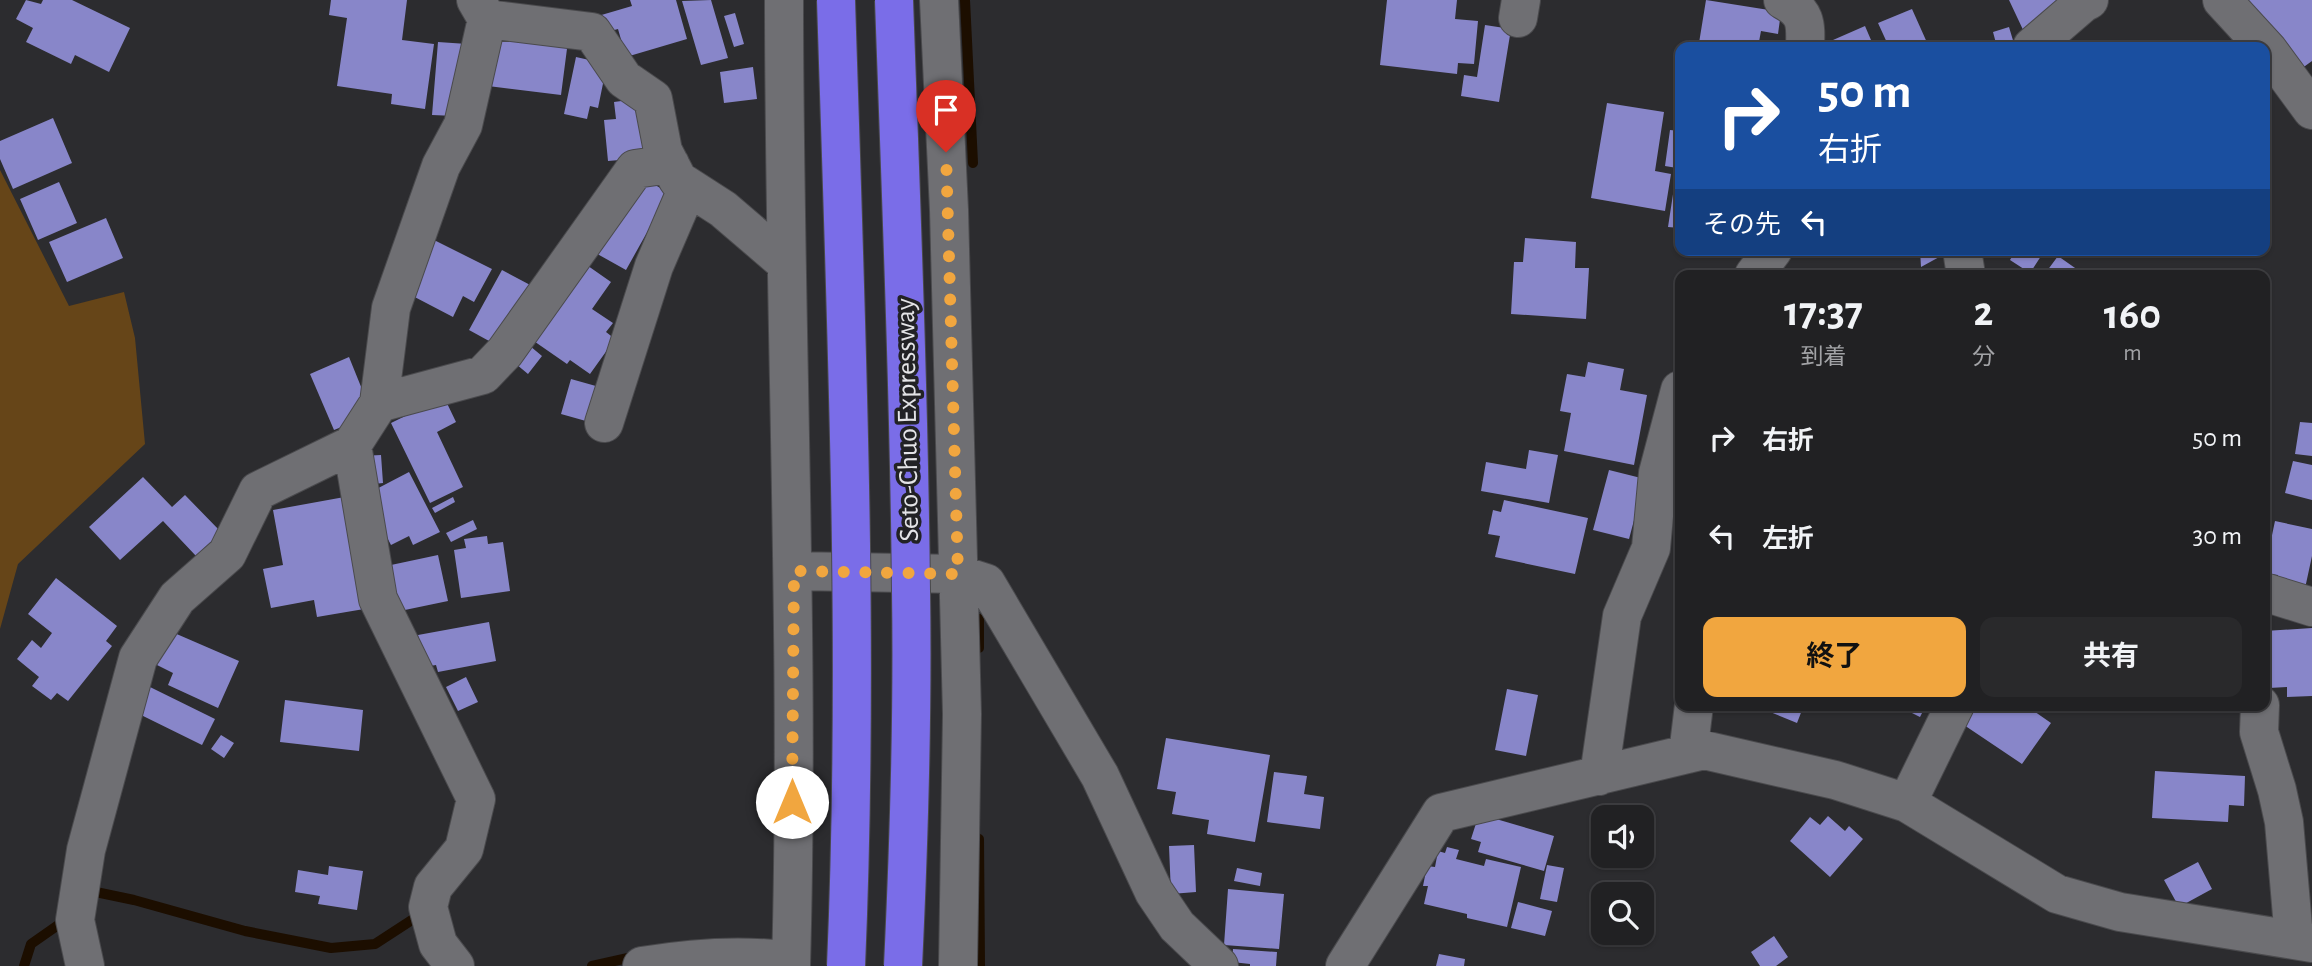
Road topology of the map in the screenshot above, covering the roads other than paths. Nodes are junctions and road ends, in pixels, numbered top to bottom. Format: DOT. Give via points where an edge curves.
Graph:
graph roads {
  1 [pos="783,0"];
  2 [pos="836,0"];
  3 [pos="894,0"];
  4 [pos="939,0"];
  5 [pos="1783,0"];
  6 [pos="2089,0"];
  7 [pos="2222,0"];
  8 [pos="481,9"];
  9 [pos="588,16"];
  10 [pos="1805,42"];
  11 [pos="2038,42"];
  12 [pos="2261,42"];
  13 [pos="2270,53"];
  14 [pos="2312,110"];
  15 [pos="679,175"];
  16 [pos="1768,256"];
  17 [pos="786,263"];
  18 [pos="1758,270"];
  19 [pos="379,403"];
  20 [pos="1675,409"];
  21 [pos="604,423"];
  22 [pos="352,445"];
  23 [pos="794,571"];
  24 [pos="958,574"];
  25 [pos="2270,594"];
  26 [pos="2312,607"];
  27 [pos="1693,711"];
  28 [pos="1952,711"];
  29 [pos="2260,711"];
  30 [pos="1688,754"];
  31 [pos="1599,776"];
  32 [pos="1907,803"];
  33 [pos="2306,946"];
  34 [pos="791,964"];
  35 [pos="85,966"];
  36 [pos="455,966"];
  37 [pos="642,966"];
  38 [pos="846,966"];
  39 [pos="904,966"];
  40 [pos="958,966"];
  41 [pos="1219,966"];
  42 [pos="1345,966"];
  1 -- 17 [label="street"];
  2 -- 38 [label="highway, bridge" via="851,592"];
  3 -- 39 [label="highway, Seto-Chuo Expressway, bridge" via="912,593"];
  4 -- 24 [label="street"];
  5 -- 10 [label="street" via="1796,7 1806,24"];
  6 -- 11 [label="street"];
  7 -- 12 [label="street"];
  8 -- 9 [label="street"];
  8 -- 19 [label="street" via="463,125 441,166 391,308"];
  9 -- 15 [label="street" via="624,79 653,99 663,151"];
  13 -- 14 [label="street"];
  15 -- 17 [label="street"];
  15 -- 19 [label="street" via="635,169 505,352 482,375"];
  15 -- 21 [label="street"];
  16 -- 18 [label="street"];
  17 -- 23 [label="street"];
  19 -- 22 [label="street"];
  20 -- 31 [label="street" via="1658,472 1651,548 1622,616"];
  22 -- 35 [label="street" via="258,491 227,554 177,598 138,658 86,850 75,920"];
  22 -- 36 [label="street" via="378,599 476,799 464,849 433,887 428,906 438,944"];
  23 -- 24 [label="street"];
  23 -- 34 [label="street"];
  24 -- 40 [label="street" via="962,714"];
  24 -- 41 [label="street" via="986,583 1100,776 1154,892 1177,926"];
  25 -- 26 [label="street"];
  27 -- 30 [label="street"];
  28 -- 32 [label="street"];
  29 -- 33 [label="street" via="2259,732 2277,790"];
  30 -- 31 [label="street"];
  30 -- 32 [label="street" via="1704,750 1835,780"];
  31 -- 42 [label="street" via="1441,813"];
  32 -- 33 [label="street" via="2057,894 2120,912"];
  34 -- 37 [label="street" via="764,958 706,958"];
}
